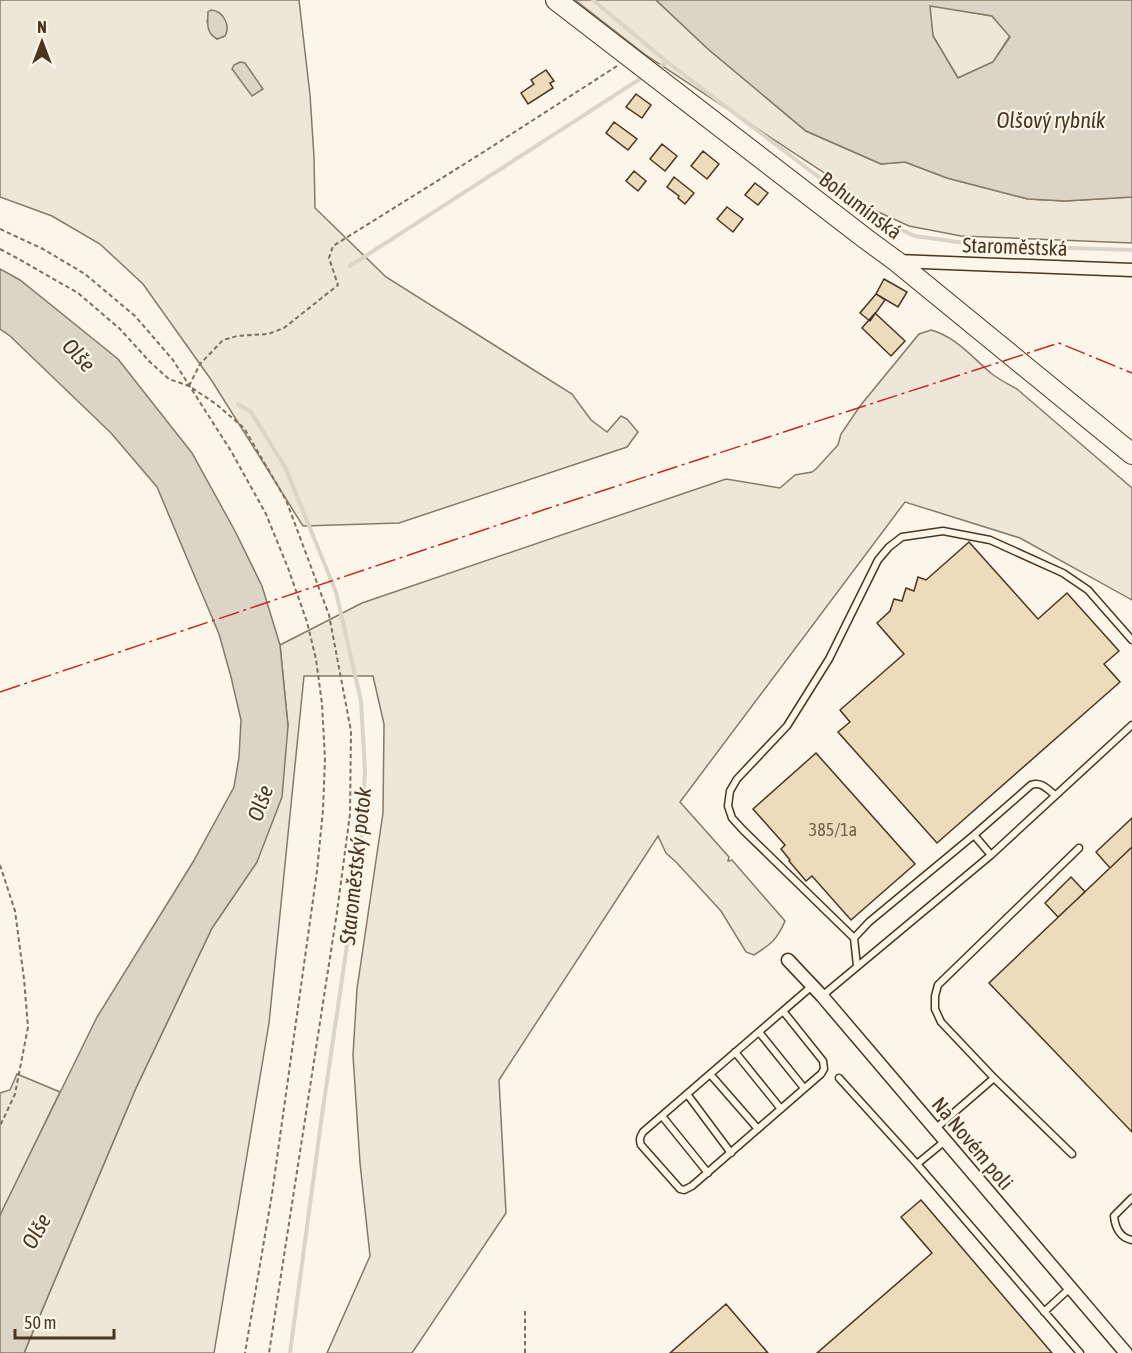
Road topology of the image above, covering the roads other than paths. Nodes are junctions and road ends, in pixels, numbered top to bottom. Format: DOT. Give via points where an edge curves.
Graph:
graph roads {
  1 [pos="556,0"];
  2 [pos="896,261"];
  3 [pos="1132,270"];
  4 [pos="1132,454"];
  5 [pos="1132,640"];
  6 [pos="1132,724"];
  7 [pos="1055,795"];
  8 [pos="974,835"];
  9 [pos="1079,848"];
  10 [pos="991,855"];
  11 [pos="854,938"];
  12 [pos="788,960"];
  13 [pos="857,966"];
  14 [pos="812,986"];
  15 [pos="822,996"];
  16 [pos="783,1011"];
  17 [pos="759,1032"];
  18 [pos="735,1052"];
  19 [pos="710,1074"];
  20 [pos="839,1078"];
  21 [pos="994,1078"];
  22 [pos="804,1088"];
  23 [pos="687,1094"];
  24 [pos="781,1109"];
  25 [pos="662,1116"];
  26 [pos="758,1129"];
  27 [pos="935,1129"];
  28 [pos="945,1141"];
  29 [pos="731,1153"];
  30 [pos="1072,1154"];
  31 [pos="917,1164"];
  32 [pos="708,1173"];
  33 [pos="1132,1198"];
  34 [pos="1132,1240"];
  35 [pos="1070,1288"];
  36 [pos="1044,1312"];
  37 [pos="1080,1353"];
  38 [pos="1126,1353"];
  1 -- 2 [label="main road, Bohumínská"];
  2 -- 3 [label="street, Staroměstská"];
  2 -- 4 [label="main road, Bohumínská"];
  5 -- 11 [label="lane" via="1088,590 1063,573 990,540 943,531 902,537 889,547 878,560 829,660 787,726 736,779 728,806 743,830"];
  6 -- 7 [label="lane"];
  7 -- 8 [label="lane" via="1035,783"];
  7 -- 10 [label="lane"];
  8 -- 10 [label="lane"];
  8 -- 11 [label="lane"];
  9 -- 21 [label="lane" via="938,985 935,1009 941,1022"];
  10 -- 13 [label="lane"];
  11 -- 13 [label="lane"];
  12 -- 14 [label="street, Na Novém poli"];
  13 -- 15 [label="lane"];
  14 -- 15 [label="street, Na Novém poli"];
  14 -- 16 [label="lane"];
  15 -- 27 [label="street, Na Novém poli"];
  16 -- 17 [label="lane"];
  16 -- 22 [label="lane" via="823,1061 821,1074"];
  17 -- 18 [label="lane"];
  17 -- 22 [label="lane"];
  18 -- 19 [label="lane"];
  18 -- 24 [label="lane"];
  19 -- 23 [label="lane"];
  19 -- 26 [label="lane"];
  20 -- 31 [label="lane"];
  21 -- 27 [label="lane"];
  21 -- 30 [label="lane"];
  22 -- 24 [label="lane"];
  23 -- 25 [label="lane"];
  23 -- 29 [label="lane"];
  24 -- 26 [label="lane"];
  25 -- 32 [label="lane"];
  25 -- 32 [label="lane" via="643,1132 640,1145 680,1189 692,1186"];
  26 -- 29 [label="lane"];
  27 -- 28 [label="street, Na Novém poli"];
  28 -- 31 [label="lane"];
  28 -- 35 [label="street, Na Novém poli"];
  29 -- 32 [label="lane"];
  31 -- 36 [label="lane"];
  33 -- 34 [label="lane" via="1114,1216 1116,1228"];
  35 -- 36 [label="lane"];
  35 -- 38 [label="street, Na Novém poli"];
  36 -- 37 [label="lane"];
}
